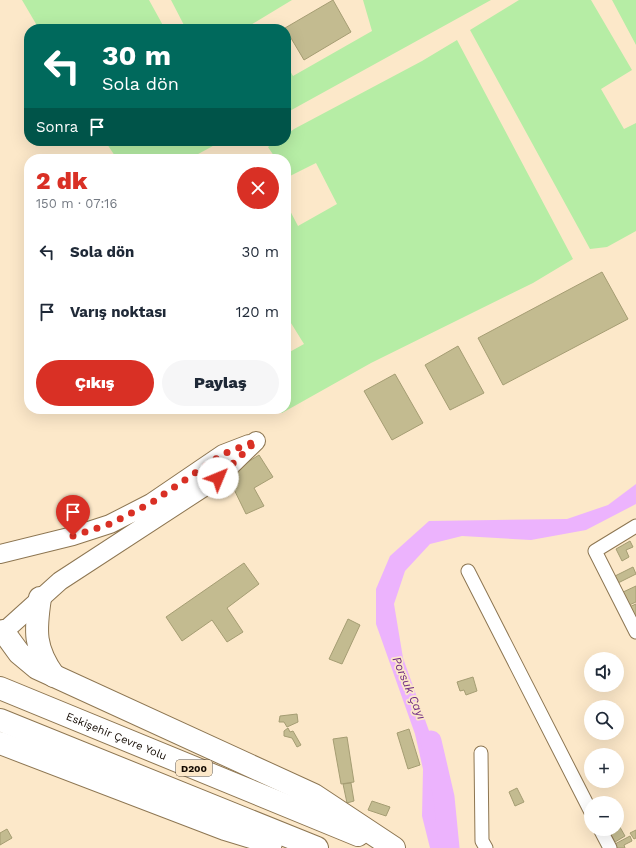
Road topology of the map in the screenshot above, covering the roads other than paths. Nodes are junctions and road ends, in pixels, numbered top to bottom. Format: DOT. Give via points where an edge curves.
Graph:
graph roads {
  1 [pos="636,526"];
  2 [pos="0,554"];
  3 [pos="468,571"];
  4 [pos="40,598"];
  5 [pos="1,630"];
  6 [pos="636,632"];
  7 [pos="55,677"];
  8 [pos="0,688"];
  9 [pos="0,720"];
  10 [pos="0,743"];
  11 [pos="481,753"];
  12 [pos="584,798"];
  13 [pos="604,836"];
  14 [pos="286,848"];
  15 [pos="317,848"];
  16 [pos="388,848"];
  17 [pos="394,848"];
  18 [pos="486,848"];
  19 [pos="610,848"];
  1 -- 6 [label="street" via="595,551"];
  2 -- 4 [label="street" via="110,524 151,503 223,454 256,441 218,478 84,564"];
  3 -- 12 [label="street"];
  4 -- 5 [label="street"];
  4 -- 7 [label="highway" via="36,622 37,643 44,661"];
  5 -- 7 [label="highway" via="19,653 37,668"];
  7 -- 17 [label="highway" via="314,795"];
  8 -- 16 [label="highway, Eskişehir Çevre Yolu / D200"];
  9 -- 15 [label="highway, D200"];
  10 -- 14 [label="highway" via="225,829"];
  11 -- 18 [label="street" via="482,841"];
  13 -- 19 [label="street"];
}
